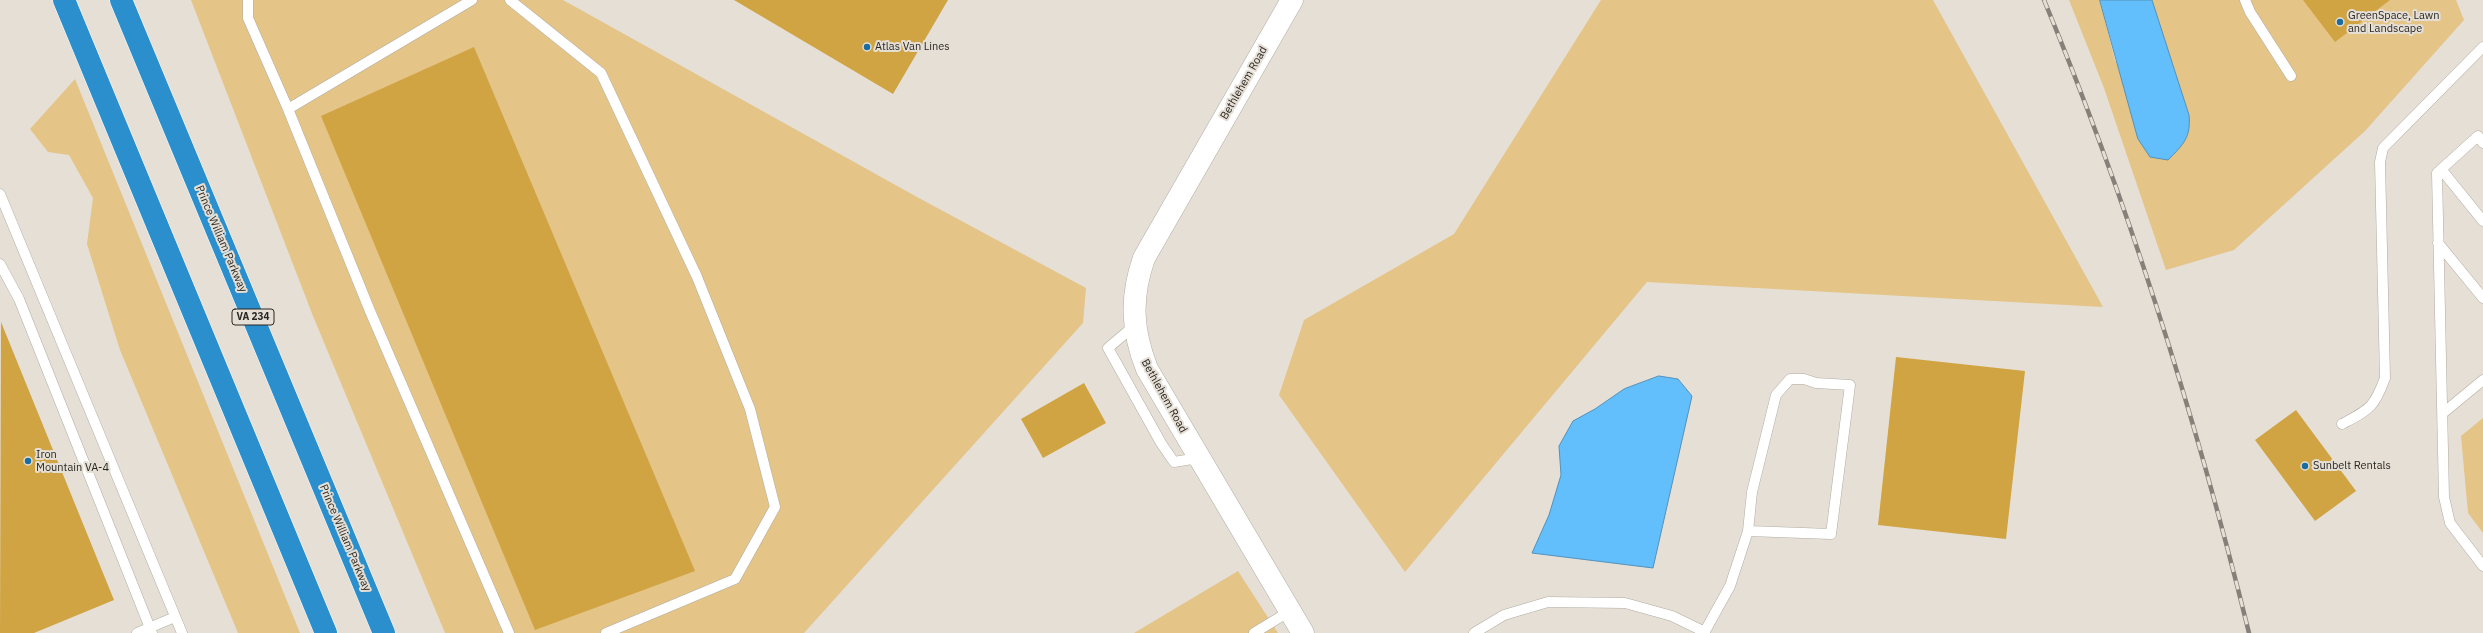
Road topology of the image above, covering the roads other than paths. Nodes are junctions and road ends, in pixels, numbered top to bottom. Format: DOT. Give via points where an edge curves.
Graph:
graph roads {
  1 [pos="64,0"];
  2 [pos="122,0"];
  3 [pos="248,0"];
  4 [pos="472,0"];
  5 [pos="510,0"];
  6 [pos="1292,0"];
  7 [pos="2245,0"];
  8 [pos="2483,47"];
  9 [pos="2291,76"];
  10 [pos="288,109"];
  11 [pos="2483,143"];
  12 [pos="2441,169"];
  13 [pos="0,194"];
  14 [pos="2483,221"];
  15 [pos="2438,243"];
  16 [pos="0,264"];
  17 [pos="2483,298"];
  18 [pos="1134,326"];
  19 [pos="2483,380"];
  20 [pos="2443,413"];
  21 [pos="2342,424"];
  22 [pos="1198,458"];
  23 [pos="1748,531"];
  24 [pos="2483,566"];
  25 [pos="1290,612"];
  26 [pos="175,617"];
  27 [pos="151,630"];
  28 [pos="624,630"];
  29 [pos="1704,632"];
  30 [pos="137,633"];
  31 [pos="182,633"];
  32 [pos="326,633"];
  33 [pos="384,633"];
  34 [pos="509,633"];
  35 [pos="606,633"];
  36 [pos="1254,633"];
  37 [pos="1303,633"];
  38 [pos="1474,633"];
  1 -- 32 [label="highway"];
  2 -- 33 [label="highway, Prince William Parkway / VA 234"];
  3 -- 10 [label="lane" via="248,18"];
  4 -- 10 [label="lane"];
  5 -- 28 [label="lane" via="601,73 697,277 750,409 776,507 735,579"];
  6 -- 18 [label="street, Bethlehem Road" via="1144,258 1135,287"];
  7 -- 9 [label="lane"];
  8 -- 21 [label="lane" via="2383,148 2380,162 2385,378 2378,399 2370,408"];
  10 -- 34 [label="lane" via="370,311"];
  11 -- 12 [label="lane" via="2478,136"];
  12 -- 14 [label="lane"];
  12 -- 15 [label="lane" via="2437,173"];
  13 -- 26 [label="lane"];
  15 -- 17 [label="lane"];
  15 -- 20 [label="lane"];
  16 -- 27 [label="lane" via="19,299"];
  18 -- 22 [label="street, Bethlehem Road" via="1147,370"];
  18 -- 22 [label="lane" via="1108,348 1161,444 1174,462"];
  19 -- 20 [label="lane"];
  20 -- 24 [label="lane" via="2444,497 2450,523"];
  22 -- 25 [label="street, Bethlehem Road"];
  23 -- 23 [label="lane" via="1831,534 1850,385 1790,379 1776,395 1752,492"];
  23 -- 29 [label="lane" via="1730,586"];
  25 -- 36 [label="lane"];
  25 -- 37 [label="street, Bethlehem Road"];
  26 -- 27 [label="lane"];
  26 -- 31 [label="lane"];
  27 -- 30 [label="lane"];
  28 -- 35 [label="lane"];
  29 -- 38 [label="lane" via="1672,616 1625,603 1548,602 1504,615"];
}
